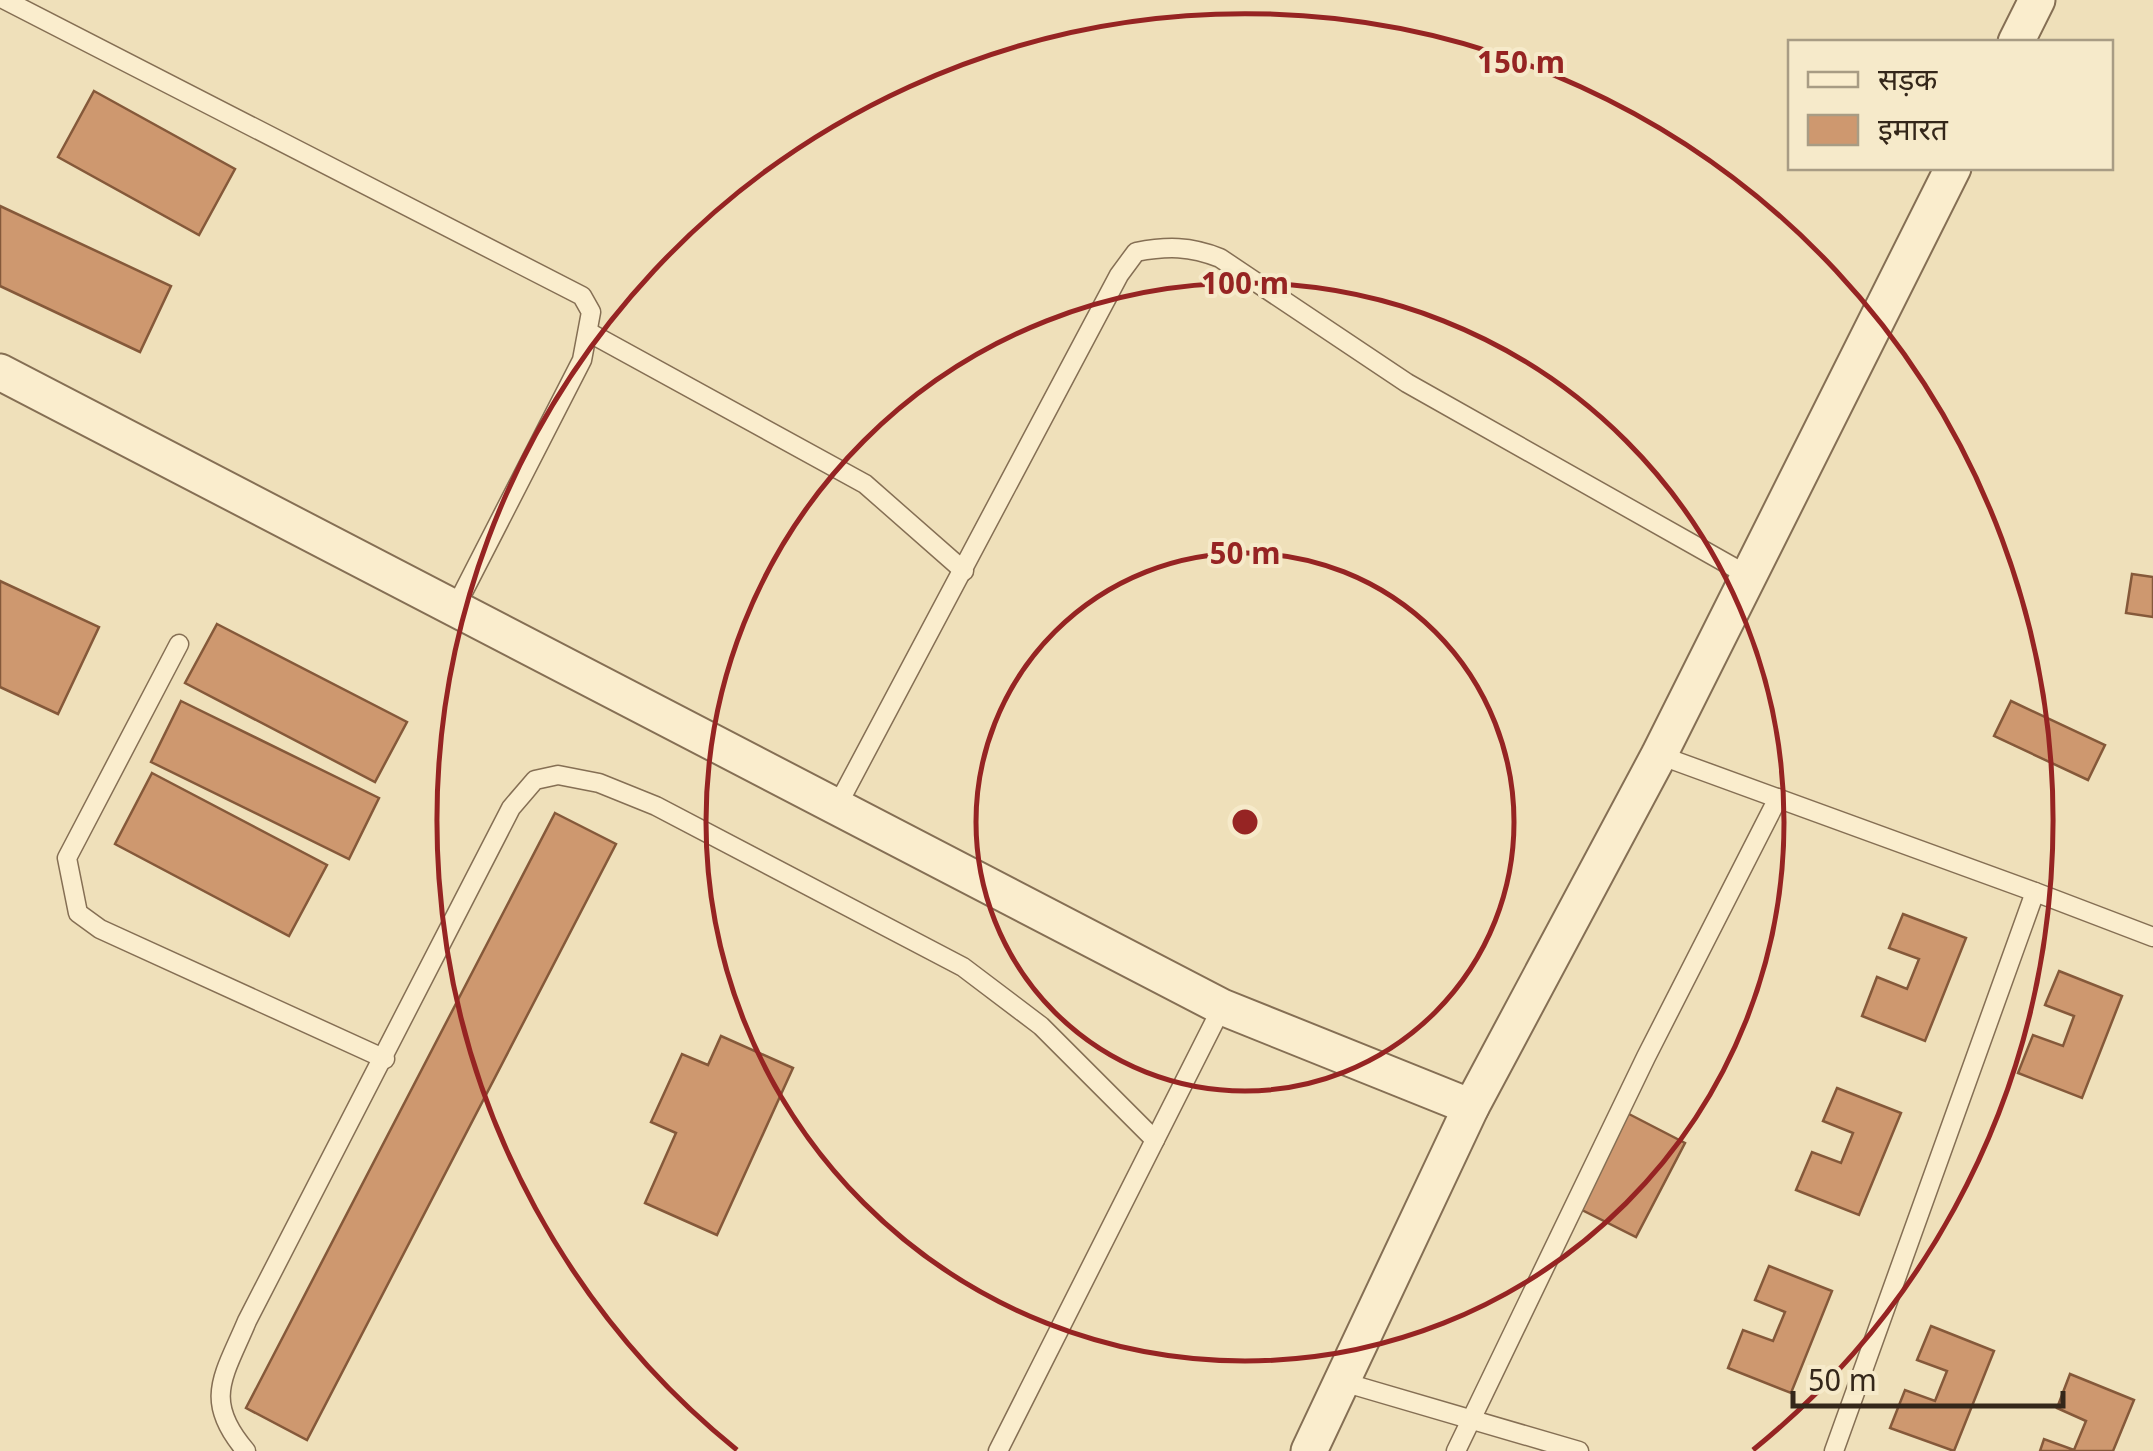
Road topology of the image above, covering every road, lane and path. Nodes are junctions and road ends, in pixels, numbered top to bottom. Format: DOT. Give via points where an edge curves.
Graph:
graph roads {
  1 [pos="5,0"];
  2 [pos="2037,0"];
  3 [pos="2017,40"];
  4 [pos="1952,170"];
  5 [pos="590,333"];
  6 [pos="0,372"];
  7 [pos="964,571"];
  8 [pos="1749,576"];
  9 [pos="455,608"];
  10 [pos="179,644"];
  11 [pos="1659,755"];
  12 [pos="1778,798"];
  13 [pos="836,808"];
  14 [pos="2035,892"];
  15 [pos="2153,937"];
  16 [pos="1222,1007"];
  17 [pos="385,1059"];
  18 [pos="1472,1108"];
  19 [pos="1156,1140"];
  20 [pos="1343,1382"];
  21 [pos="1472,1420"];
  22 [pos="246,1451"];
  23 [pos="998,1451"];
  24 [pos="1308,1451"];
  25 [pos="1456,1451"];
  26 [pos="1579,1451"];
  27 [pos="1834,1451"];
  1 -- 5 [label="lane" via="556,279 582,296 591,312"];
  2 -- 3 [label="street"];
  4 -- 8 [label="street"];
  5 -- 7 [label="lane" via="865,484"];
  5 -- 9 [label="lane"];
  6 -- 9 [label="street"];
  7 -- 8 [label="lane" via="1120,276 1136,252 1163,247 1196,248 1220,258 1406,383"];
  7 -- 13 [label="lane"];
  8 -- 11 [label="street"];
  9 -- 13 [label="street"];
  10 -- 17 [label="lane" via="67,858 78,913"];
  11 -- 12 [label="lane"];
  11 -- 18 [label="street"];
  12 -- 14 [label="lane"];
  12 -- 21 [label="lane"];
  13 -- 16 [label="street"];
  14 -- 15 [label="lane"];
  14 -- 27 [label="lane"];
  16 -- 18 [label="street"];
  16 -- 19 [label="lane"];
  17 -- 19 [label="lane" via="511,808 536,780 558,775 656,806 963,966 1040,1026"];
  17 -- 22 [label="lane" via="247,1320 221,1385 222,1422"];
  18 -- 20 [label="street"];
  19 -- 23 [label="lane"];
  20 -- 21 [label="lane"];
  20 -- 24 [label="street"];
  21 -- 25 [label="lane"];
  21 -- 26 [label="lane"];
}
